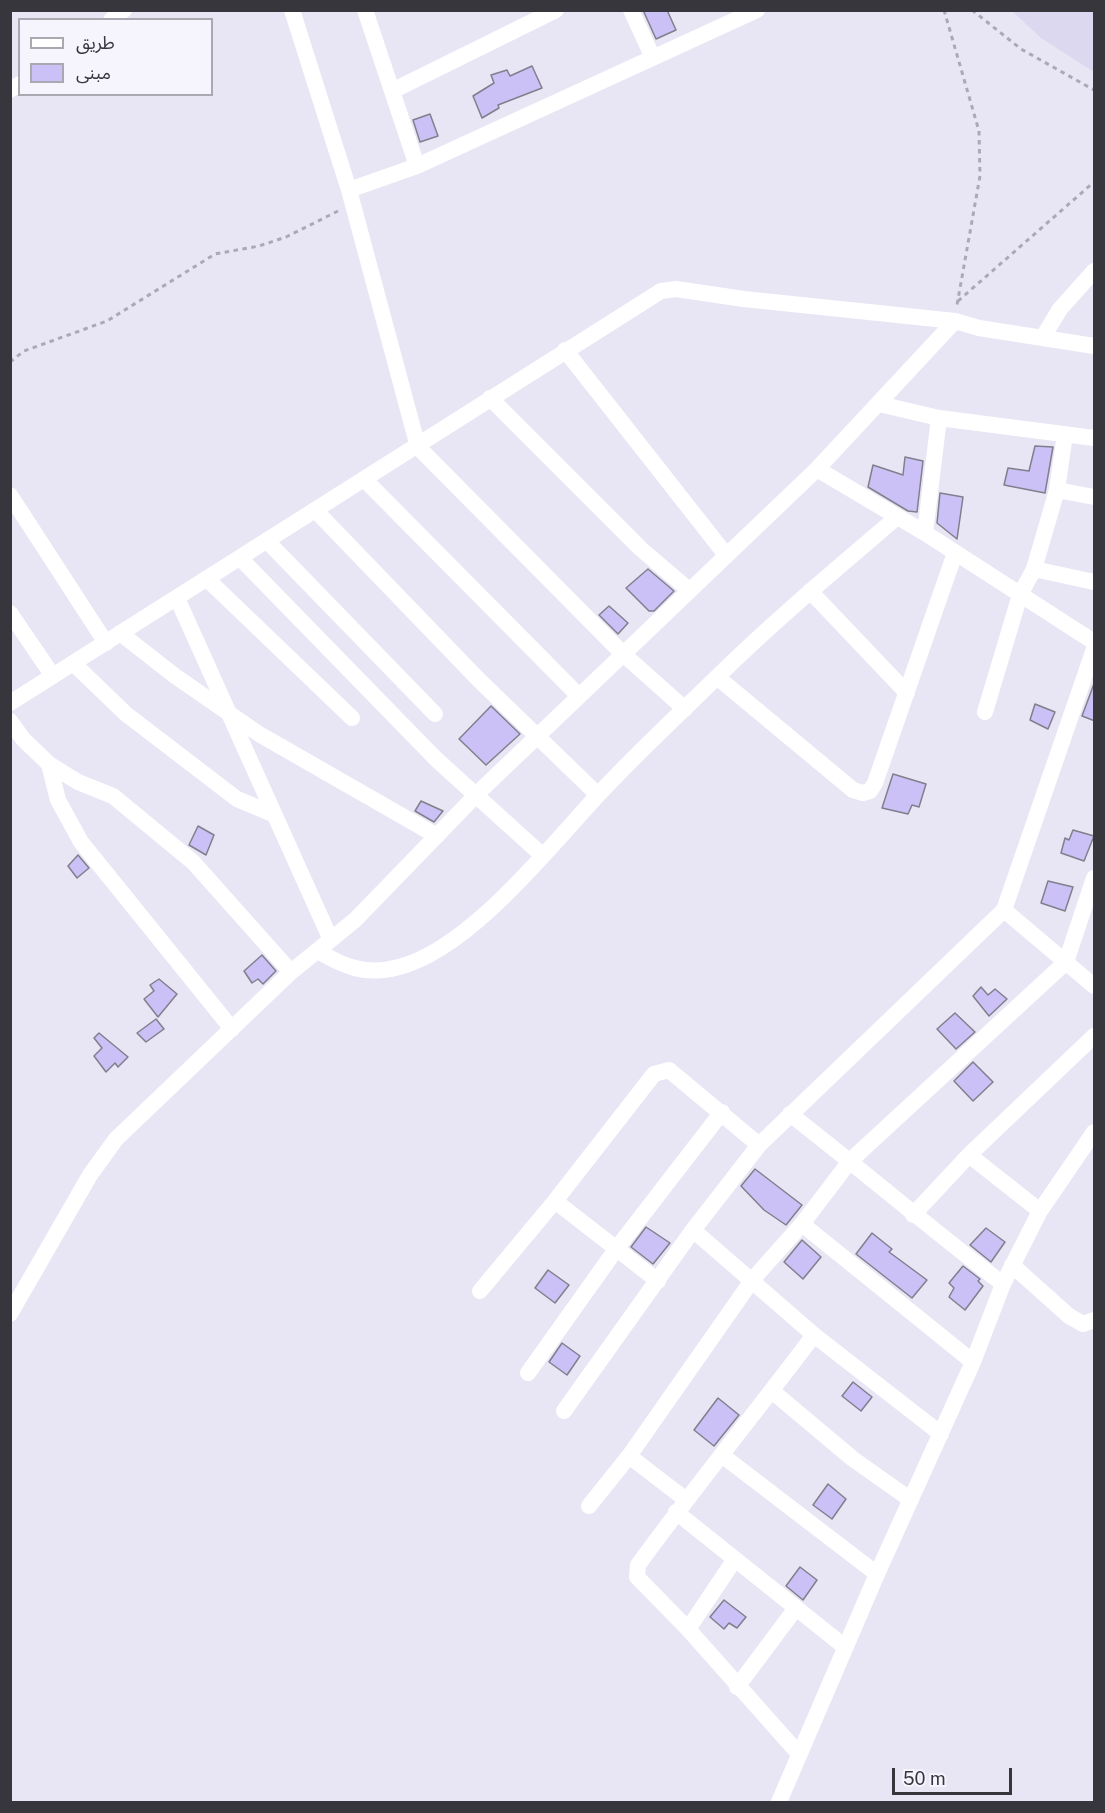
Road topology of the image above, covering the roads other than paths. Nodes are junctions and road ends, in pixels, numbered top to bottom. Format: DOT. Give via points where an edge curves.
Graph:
graph roads {
  1 [pos="292,10"];
  2 [pos="556,10"];
  3 [pos="631,10"];
  4 [pos="757,10"];
  5 [pos="367,11"];
  6 [pos="653,58"];
  7 [pos="392,91"];
  8 [pos="417,166"];
  9 [pos="351,197"];
  10 [pos="1095,271"];
  11 [pos="955,321"];
  12 [pos="1043,337"];
  13 [pos="1095,346"];
  14 [pos="565,350"];
  15 [pos="490,398"];
  16 [pos="879,404"];
  17 [pos="939,418"];
  18 [pos="1065,434"];
  19 [pos="1095,438"];
  20 [pos="418,447"];
  21 [pos="817,469"];
  22 [pos="365,480"];
  23 [pos="1057,490"];
  24 [pos="10,495"];
  25 [pos="1095,497"];
  26 [pos="316,511"];
  27 [pos="896,518"];
  28 [pos="925,533"];
  29 [pos="267,541"];
  30 [pos="955,553"];
  31 [pos="726,555"];
  32 [pos="240,558"];
  33 [pos="1034,569"];
  34 [pos="207,579"];
  35 [pos="1095,582"];
  36 [pos="689,590"];
  37 [pos="810,591"];
  38 [pos="1020,595"];
  39 [pos="177,598"];
  40 [pos="10,614"];
  41 [pos="120,633"];
  42 [pos="1095,642"];
  43 [pos="106,643"];
  44 [pos="1095,649"];
  45 [pos="622,653"];
  46 [pos="73,663"];
  47 [pos="53,676"];
  48 [pos="717,677"];
  49 [pos="907,693"];
  50 [pos="578,695"];
  51 [pos="10,703"];
  52 [pos="685,709"];
  53 [pos="227,712"];
  54 [pos="985,712"];
  55 [pos="435,714"];
  56 [pos="352,718"];
  57 [pos="10,721"];
  58 [pos="537,735"];
  59 [pos="48,764"];
  60 [pos="476,795"];
  61 [pos="598,795"];
  62 [pos="273,814"];
  63 [pos="437,836"];
  64 [pos="543,856"];
  65 [pos="1095,878"];
  66 [pos="1004,910"];
  67 [pos="324,945"];
  68 [pos="1065,962"];
  69 [pos="291,972"];
  70 [pos="1095,986"];
  71 [pos="232,1029"];
  72 [pos="1095,1036"];
  73 [pos="722,1112"];
  74 [pos="790,1114"];
  75 [pos="1095,1132"];
  76 [pos="759,1145"];
  77 [pos="969,1155"];
  78 [pos="850,1161"];
  79 [pos="555,1201"];
  80 [pos="1040,1211"];
  81 [pos="913,1215"];
  82 [pos="802,1224"];
  83 [pos="693,1230"];
  84 [pos="616,1248"];
  85 [pos="1012,1264"];
  86 [pos="753,1279"];
  87 [pos="658,1281"];
  88 [pos="1003,1284"];
  89 [pos="480,1291"];
  90 [pos="10,1314"];
  91 [pos="1095,1320"];
  92 [pos="814,1335"];
  93 [pos="973,1362"];
  94 [pos="528,1373"];
  95 [pos="771,1391"];
  96 [pos="564,1410"];
  97 [pos="941,1434"];
  98 [pos="628,1456"];
  99 [pos="723,1456"];
  100 [pos="912,1500"];
  101 [pos="590,1506"];
  102 [pos="681,1506"];
  103 [pos="735,1559"];
  104 [pos="877,1574"];
  105 [pos="796,1608"];
  106 [pos="688,1629"];
  107 [pos="845,1647"];
  108 [pos="737,1687"];
  109 [pos="799,1754"];
  110 [pos="779,1803"];
  1 -- 9 [label="street"];
  2 -- 7 [label="street"];
  3 -- 6 [label="street"];
  4 -- 6 [label="street"];
  5 -- 7 [label="street"];
  6 -- 8 [label="street"];
  7 -- 8 [label="street"];
  8 -- 9 [label="street"];
  9 -- 20 [label="street"];
  10 -- 12 [label="street" via="1060,309"];
  11 -- 12 [label="street"];
  11 -- 14 [label="street" via="676,289 661,291"];
  11 -- 16 [label="street"];
  12 -- 13 [label="street"];
  14 -- 15 [label="street"];
  14 -- 31 [label="street"];
  15 -- 20 [label="street"];
  15 -- 36 [label="street" via="641,549"];
  16 -- 17 [label="street"];
  16 -- 21 [label="street"];
  17 -- 18 [label="street"];
  17 -- 28 [label="street"];
  18 -- 19 [label="street"];
  18 -- 23 [label="street"];
  20 -- 22 [label="street"];
  20 -- 45 [label="street"];
  21 -- 27 [label="street"];
  21 -- 31 [label="street"];
  22 -- 26 [label="street"];
  22 -- 50 [label="street"];
  23 -- 25 [label="street"];
  23 -- 33 [label="street"];
  24 -- 43 [label="street"];
  26 -- 29 [label="street"];
  26 -- 58 [label="street"];
  27 -- 28 [label="street"];
  27 -- 37 [label="street"];
  28 -- 30 [label="street"];
  29 -- 32 [label="street"];
  29 -- 55 [label="street"];
  30 -- 38 [label="street"];
  30 -- 49 [label="street"];
  31 -- 36 [label="street"];
  32 -- 34 [label="street"];
  32 -- 60 [label="street"];
  33 -- 35 [label="street"];
  33 -- 38 [label="street"];
  34 -- 39 [label="street"];
  34 -- 56 [label="street"];
  36 -- 45 [label="street"];
  37 -- 48 [label="street"];
  37 -- 49 [label="street"];
  38 -- 42 [label="street"];
  38 -- 54 [label="street"];
  39 -- 41 [label="street"];
  39 -- 53 [label="street"];
  40 -- 47 [label="street"];
  41 -- 43 [label="street"];
  41 -- 53 [label="street"];
  43 -- 46 [label="street"];
  44 -- 66 [label="street"];
  45 -- 50 [label="street"];
  45 -- 52 [label="street"];
  46 -- 47 [label="street"];
  46 -- 62 [label="street" via="126,714 237,799"];
  47 -- 51 [label="street"];
  48 -- 49 [label="street" via="853,790 863,793 875,783"];
  48 -- 52 [label="street"];
  50 -- 58 [label="street"];
  52 -- 61 [label="street"];
  53 -- 62 [label="street"];
  53 -- 63 [label="street"];
  57 -- 59 [label="street"];
  58 -- 60 [label="street"];
  58 -- 61 [label="street"];
  59 -- 69 [label="street" via="113,796 193,862"];
  59 -- 71 [label="street" via="58,800 81,842"];
  60 -- 63 [label="street"];
  60 -- 64 [label="street"];
  61 -- 64 [label="street"];
  62 -- 67 [label="street"];
  63 -- 67 [label="street" via="356,921"];
  64 -- 67 [label="street" via="502,899 456,937 400,967 354,970"];
  65 -- 68 [label="street"];
  66 -- 68 [label="street"];
  66 -- 74 [label="street"];
  67 -- 69 [label="street"];
  68 -- 70 [label="street"];
  68 -- 78 [label="street"];
  69 -- 71 [label="street"];
  71 -- 90 [label="street" via="106,1150"];
  72 -- 77 [label="street"];
  73 -- 76 [label="street"];
  73 -- 79 [label="street" via="669,1070 654,1074"];
  73 -- 84 [label="street"];
  74 -- 76 [label="street"];
  74 -- 78 [label="street"];
  75 -- 80 [label="street"];
  76 -- 83 [label="street"];
  77 -- 80 [label="street"];
  77 -- 81 [label="street"];
  78 -- 81 [label="street"];
  78 -- 82 [label="street"];
  79 -- 84 [label="street"];
  79 -- 89 [label="street"];
  80 -- 85 [label="street"];
  81 -- 88 [label="street"];
  82 -- 86 [label="street"];
  82 -- 93 [label="street"];
  83 -- 86 [label="street"];
  83 -- 87 [label="street"];
  84 -- 87 [label="street"];
  84 -- 94 [label="street"];
  85 -- 88 [label="street"];
  85 -- 91 [label="street" via="1069,1316 1083,1324"];
  86 -- 92 [label="street"];
  86 -- 98 [label="street"];
  87 -- 96 [label="street"];
  88 -- 93 [label="street"];
  92 -- 95 [label="street"];
  92 -- 97 [label="street"];
  93 -- 97 [label="street"];
  95 -- 99 [label="street"];
  95 -- 100 [label="street" via="853,1459"];
  97 -- 100 [label="street"];
  98 -- 101 [label="street"];
  98 -- 102 [label="street"];
  99 -- 102 [label="street"];
  99 -- 104 [label="street"];
  100 -- 104 [label="street"];
  102 -- 103 [label="street"];
  102 -- 106 [label="street" via="638,1565 637,1577"];
  103 -- 105 [label="street"];
  103 -- 106 [label="street"];
  104 -- 107 [label="street"];
  105 -- 107 [label="street"];
  105 -- 108 [label="street"];
  106 -- 108 [label="street"];
  107 -- 109 [label="street"];
  108 -- 109 [label="street"];
  109 -- 110 [label="street"];
}
